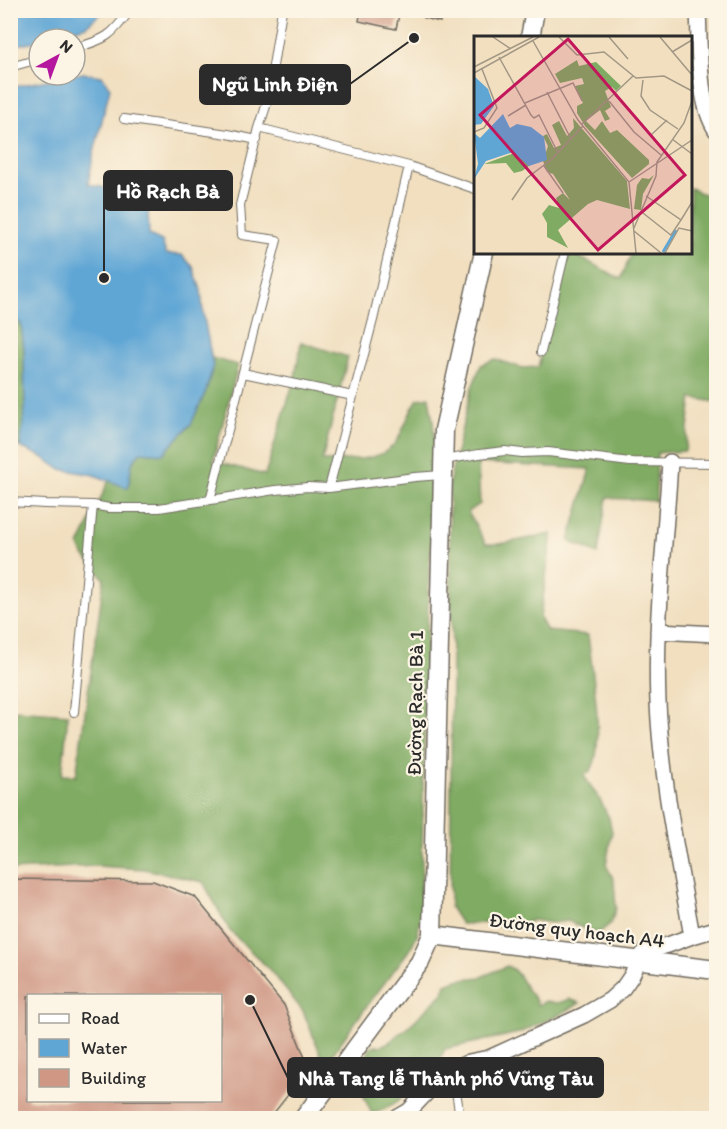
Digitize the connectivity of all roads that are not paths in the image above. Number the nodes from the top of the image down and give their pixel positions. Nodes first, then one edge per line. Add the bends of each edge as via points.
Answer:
1 (130, 10) edge
2 (282, 10) edge
3 (535, 10) edge
4 (698, 10) edge
5 (530, 36) edge
6 (87, 45) edge
7 (27, 62) edge
8 (10, 67) edge
9 (124, 119) dead end
10 (259, 128) junction
11 (717, 130) edge
12 (257, 140) junction
13 (409, 166) junction
14 (474, 189) edge
15 (484, 254) edge
16 (565, 254) edge
17 (541, 352) dead end
18 (243, 373) junction
19 (353, 396) junction
20 (670, 462) junction
21 (717, 463) edge
22 (443, 468) junction
23 (329, 488) junction
24 (210, 500) junction
25 (10, 502) edge
26 (93, 505) junction
27 (658, 631) junction
28 (717, 634) edge
29 (74, 712) dead end
30 (717, 929) edge
31 (432, 935) junction
32 (692, 936) junction
33 (639, 960) junction
34 (717, 969) edge
35 (453, 1070) junction
36 (304, 1119) edge
37 (397, 1119) edge
38 (460, 1119) edge

1 - 6 lane via 110,35
2 - 10 lane via 267,103
3 - 5 street
4 - 11 street via 703,96
7 - 8 lane
9 - 12 lane
10 - 12 lane
10 - 13 lane
12 - 18 lane via 240,205 242,235 277,240
13 - 14 lane
13 - 19 lane
15 - 22 street, Đường Rạch Bà 1 via 444,430
16 - 17 lane
18 - 19 lane
18 - 24 lane
19 - 23 lane
20 - 21 lane
20 - 22 lane via 505,451 479,454
20 - 27 street
22 - 23 lane via 415,477
22 - 31 street, Đường Rạch Bà 1
23 - 24 lane via 308,487
24 - 26 lane via 159,508
25 - 26 lane
26 - 29 lane
27 - 28 street
27 - 32 street via 663,762
30 - 32 street
31 - 33 street, Đường quy hoạch A4
31 - 36 street, Đường Rạch Bà 1 via 420,962
32 - 33 street via 646,951
33 - 34 street, Đường quy hoạch A4
33 - 35 street via 623,988 610,1000 489,1058
35 - 37 street
35 - 38 lane

